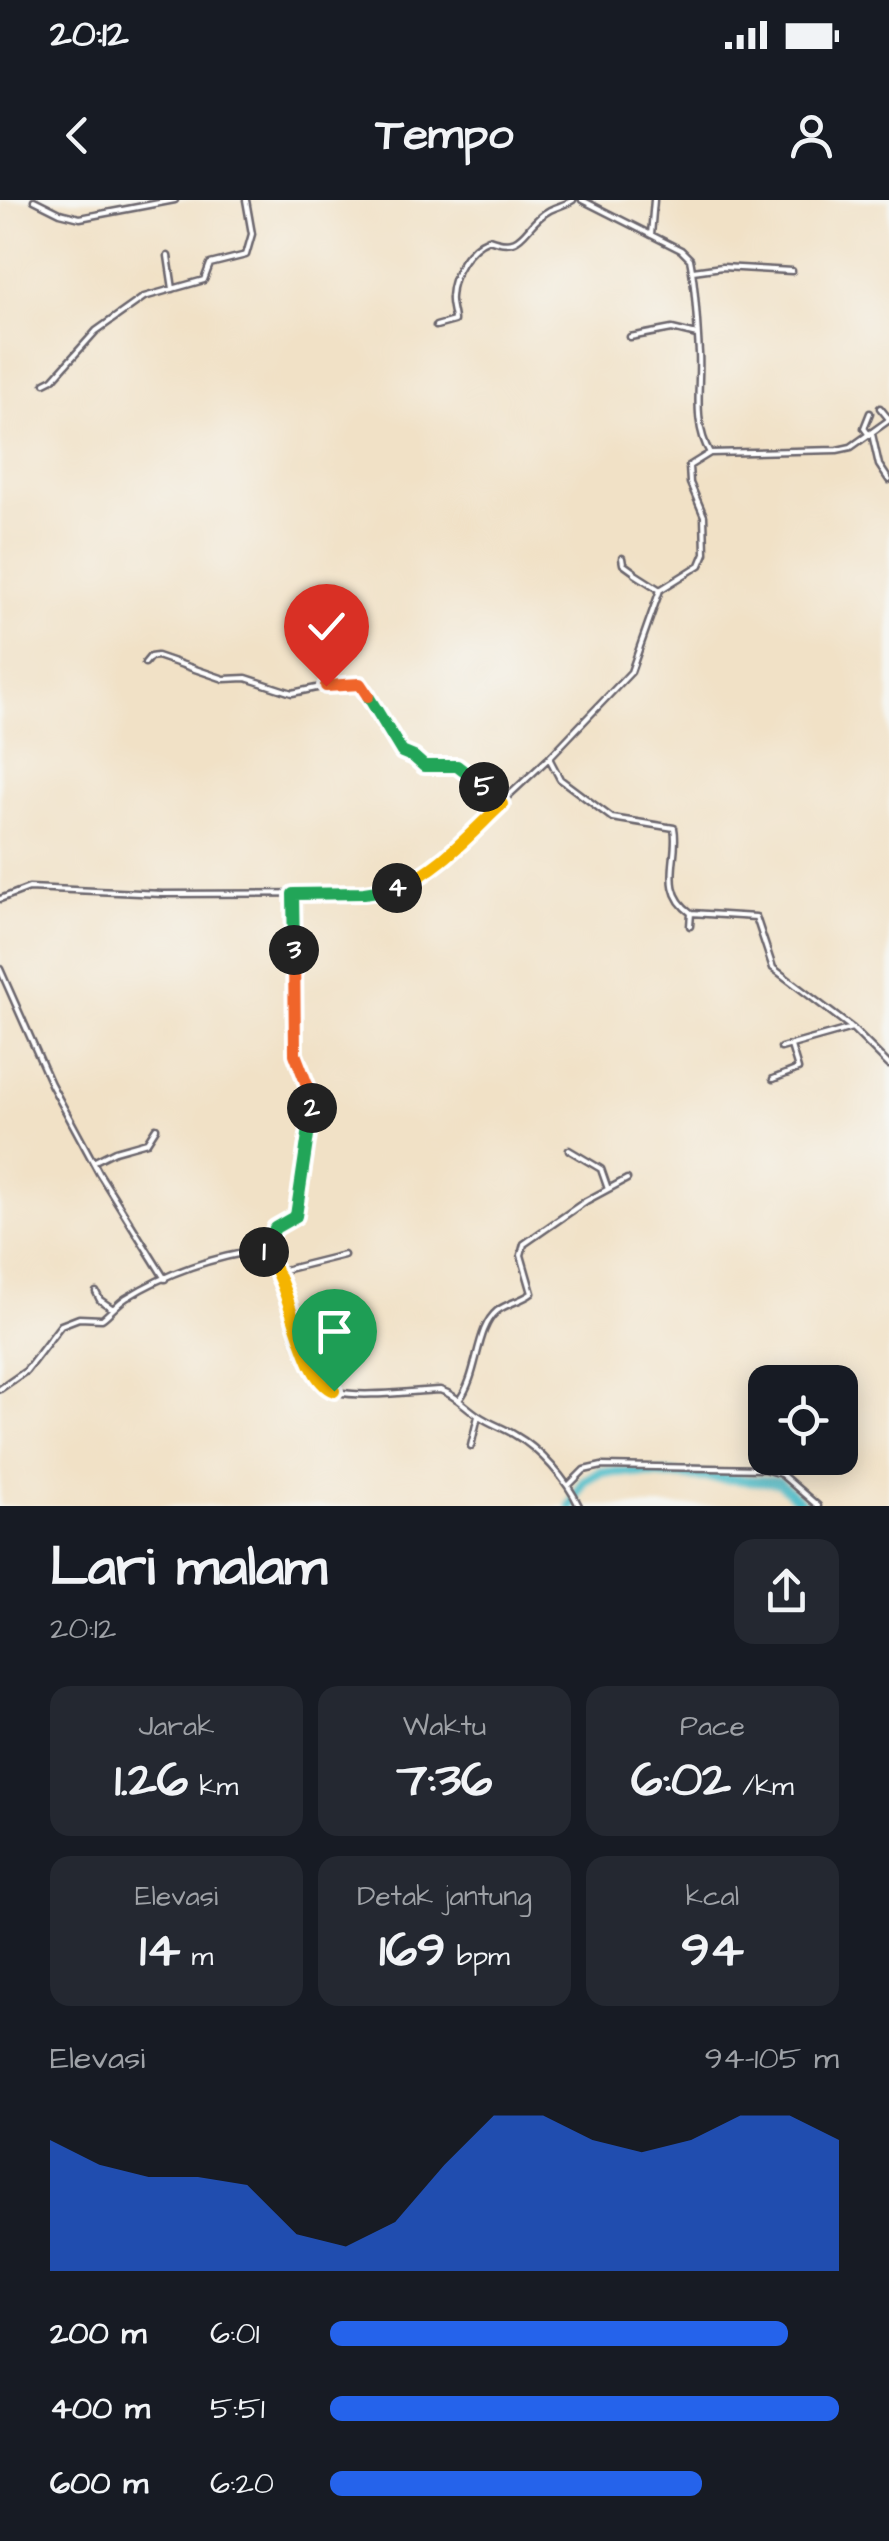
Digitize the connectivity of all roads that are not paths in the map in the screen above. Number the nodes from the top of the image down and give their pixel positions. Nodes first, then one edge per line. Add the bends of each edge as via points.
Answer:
1 (34, 200) edge
2 (175, 200) edge
3 (246, 200) edge
4 (572, 200) edge
5 (582, 200) edge
6 (654, 200) edge
7 (651, 236) junction
8 (168, 256) dead end
9 (692, 271) junction
10 (792, 271) dead end
11 (172, 286) junction
12 (436, 326) dead end
13 (697, 334) junction
14 (630, 337) dead end
15 (44, 382) dead end
16 (880, 408) dead end
17 (870, 413) dead end
18 (889, 420) edge
19 (871, 435) junction
20 (710, 453) junction
21 (889, 480) edge
22 (622, 558) dead end
23 (660, 590) junction
24 (145, 664) dead end
25 (549, 758) junction
26 (502, 804) junction
27 (293, 894) junction
28 (0, 899) edge
29 (691, 913) junction
30 (690, 926) dead end
31 (0, 969) edge
32 (852, 1028) junction
33 (791, 1046) junction
34 (781, 1048) dead end
35 (889, 1064) edge
36 (773, 1079) dead end
37 (156, 1128) dead end
38 (568, 1150) dead end
39 (93, 1162) junction
40 (627, 1179) dead end
41 (608, 1189) junction
42 (262, 1250) junction
43 (344, 1255) dead end
44 (276, 1272) junction
45 (164, 1279) junction
46 (96, 1292) dead end
47 (114, 1309) junction
48 (0, 1389) edge
49 (460, 1400) junction
50 (478, 1416) junction
51 (471, 1446) dead end
52 (568, 1488) junction
53 (578, 1504) edge
54 (818, 1506) edge

1 - 2 street via 80,218
3 - 11 street via 252,234 246,255 210,264 204,280
4 - 12 street via 513,243 490,238 472,249 450,299 454,321
5 - 7 street
6 - 7 street
7 - 9 street via 683,251
8 - 11 street
9 - 10 street
9 - 13 street
11 - 15 street via 96,330
13 - 14 street via 672,329
13 - 20 street via 701,431
16 - 18 street
17 - 19 street via 864,428
18 - 19 street
19 - 20 street via 836,450
19 - 21 street
20 - 23 street via 691,462 689,472 704,516 706,554
22 - 23 street
23 - 25 street via 631,672
24 - 26 street via 158,656 292,693 360,684 402,752 424,766 457,766
25 - 26 street
25 - 29 street via 560,778 612,818 674,828 670,876
26 - 27 street via 420,878 364,893
27 - 28 street via 40,888
27 - 42 street via 294,1042 312,1102 296,1216 275,1228
29 - 30 street
29 - 32 street via 756,917 773,968
31 - 39 street
32 - 33 street
32 - 35 street
33 - 34 street
33 - 36 street via 798,1069
37 - 39 street via 147,1142
38 - 41 street via 601,1169
39 - 45 street
40 - 41 street
41 - 49 street via 524,1244 532,1294 490,1319
42 - 44 street
42 - 45 street
43 - 44 street
44 - 49 street via 311,1370 326,1388 440,1390
45 - 47 street
46 - 47 street
47 - 48 street via 102,1319 60,1325 26,1371
49 - 50 street
50 - 51 street
50 - 52 street via 517,1436
52 - 53 street
52 - 54 street via 584,1470 602,1466 764,1469

